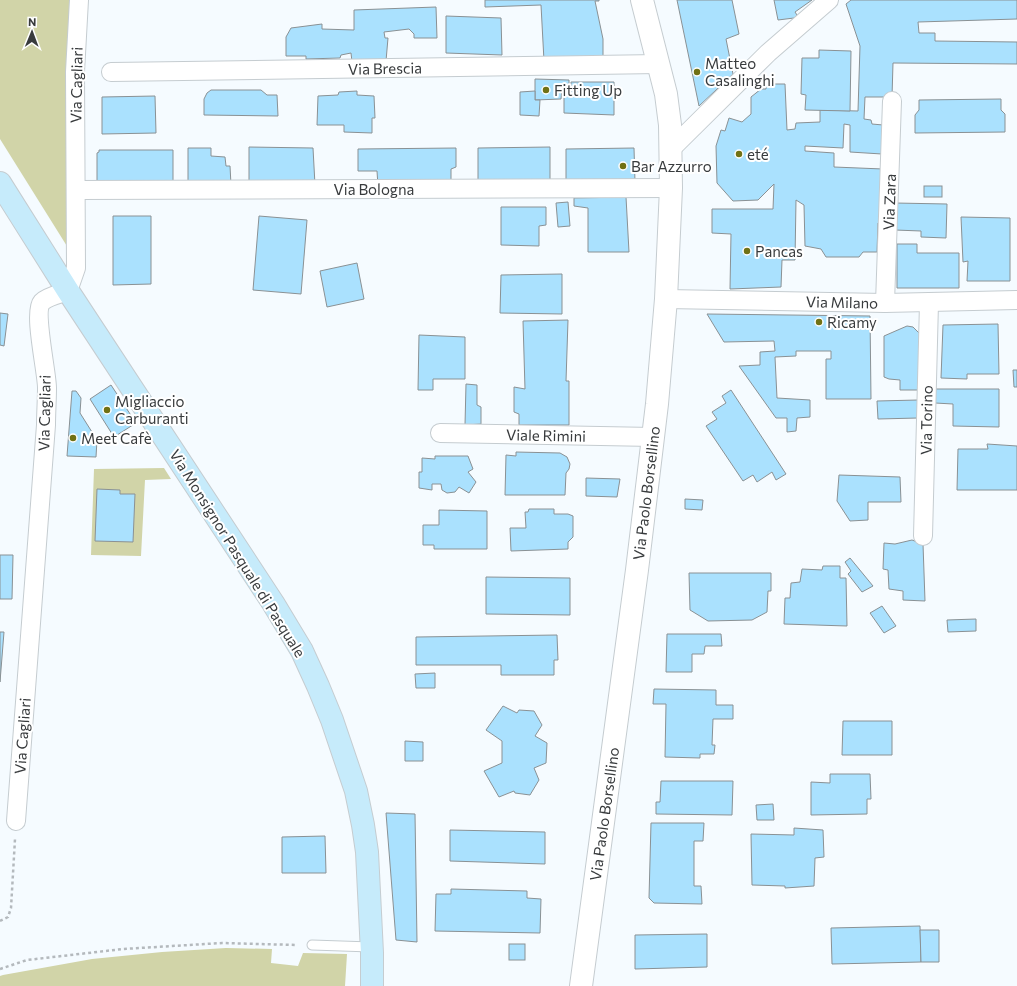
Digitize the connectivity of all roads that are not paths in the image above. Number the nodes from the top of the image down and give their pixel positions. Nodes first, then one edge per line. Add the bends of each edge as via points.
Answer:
1 (79, 0) edge
2 (642, 0) edge
3 (829, 0) edge
4 (659, 64) junction
5 (112, 72) dead end
6 (892, 101) dead end
7 (671, 149) junction
8 (0, 183) edge
9 (671, 188) junction
10 (76, 190) junction
11 (68, 291) junction
12 (666, 299) junction
13 (1017, 300) edge
14 (885, 303) junction
15 (929, 303) junction
16 (440, 433) dead end
17 (653, 437) junction
18 (923, 536) dead end
19 (16, 821) road end
20 (312, 945) road end
21 (371, 947) junction
22 (372, 986) edge
23 (581, 986) edge

1 - 10 street, Via Cagliari via 75,72
2 - 4 street, Via Paolo Borsellino
3 - 7 street via 768,52
4 - 5 street, Via Brescia
4 - 7 street, Via Paolo Borsellino via 666,94
6 - 14 street, Via Zara
7 - 9 street, Via Paolo Borsellino
8 - 11 main road, Via Monsignor Pasquale di Pasquale
9 - 10 street, Via Bologna
9 - 12 street, Via Paolo Borsellino
10 - 11 street, Via Cagliari via 76,268
11 - 19 street, Via Cagliari via 45,300 41,303 40,309 39,331 47,389 46,425
11 - 21 main road, Via Monsignor Pasquale di Pasquale via 262,585 302,651 332,720 356,791 367,852
12 - 14 street, Via Milano
12 - 17 street, Via Paolo Borsellino
13 - 15 street, Via Milano
14 - 15 street, Via Milano
15 - 18 street, Via Torino
16 - 17 street, Viale Rimini
17 - 23 street, Via Paolo Borsellino
20 - 21 lane
21 - 22 main road, Via Monsignor Pasquale di Pasquale

